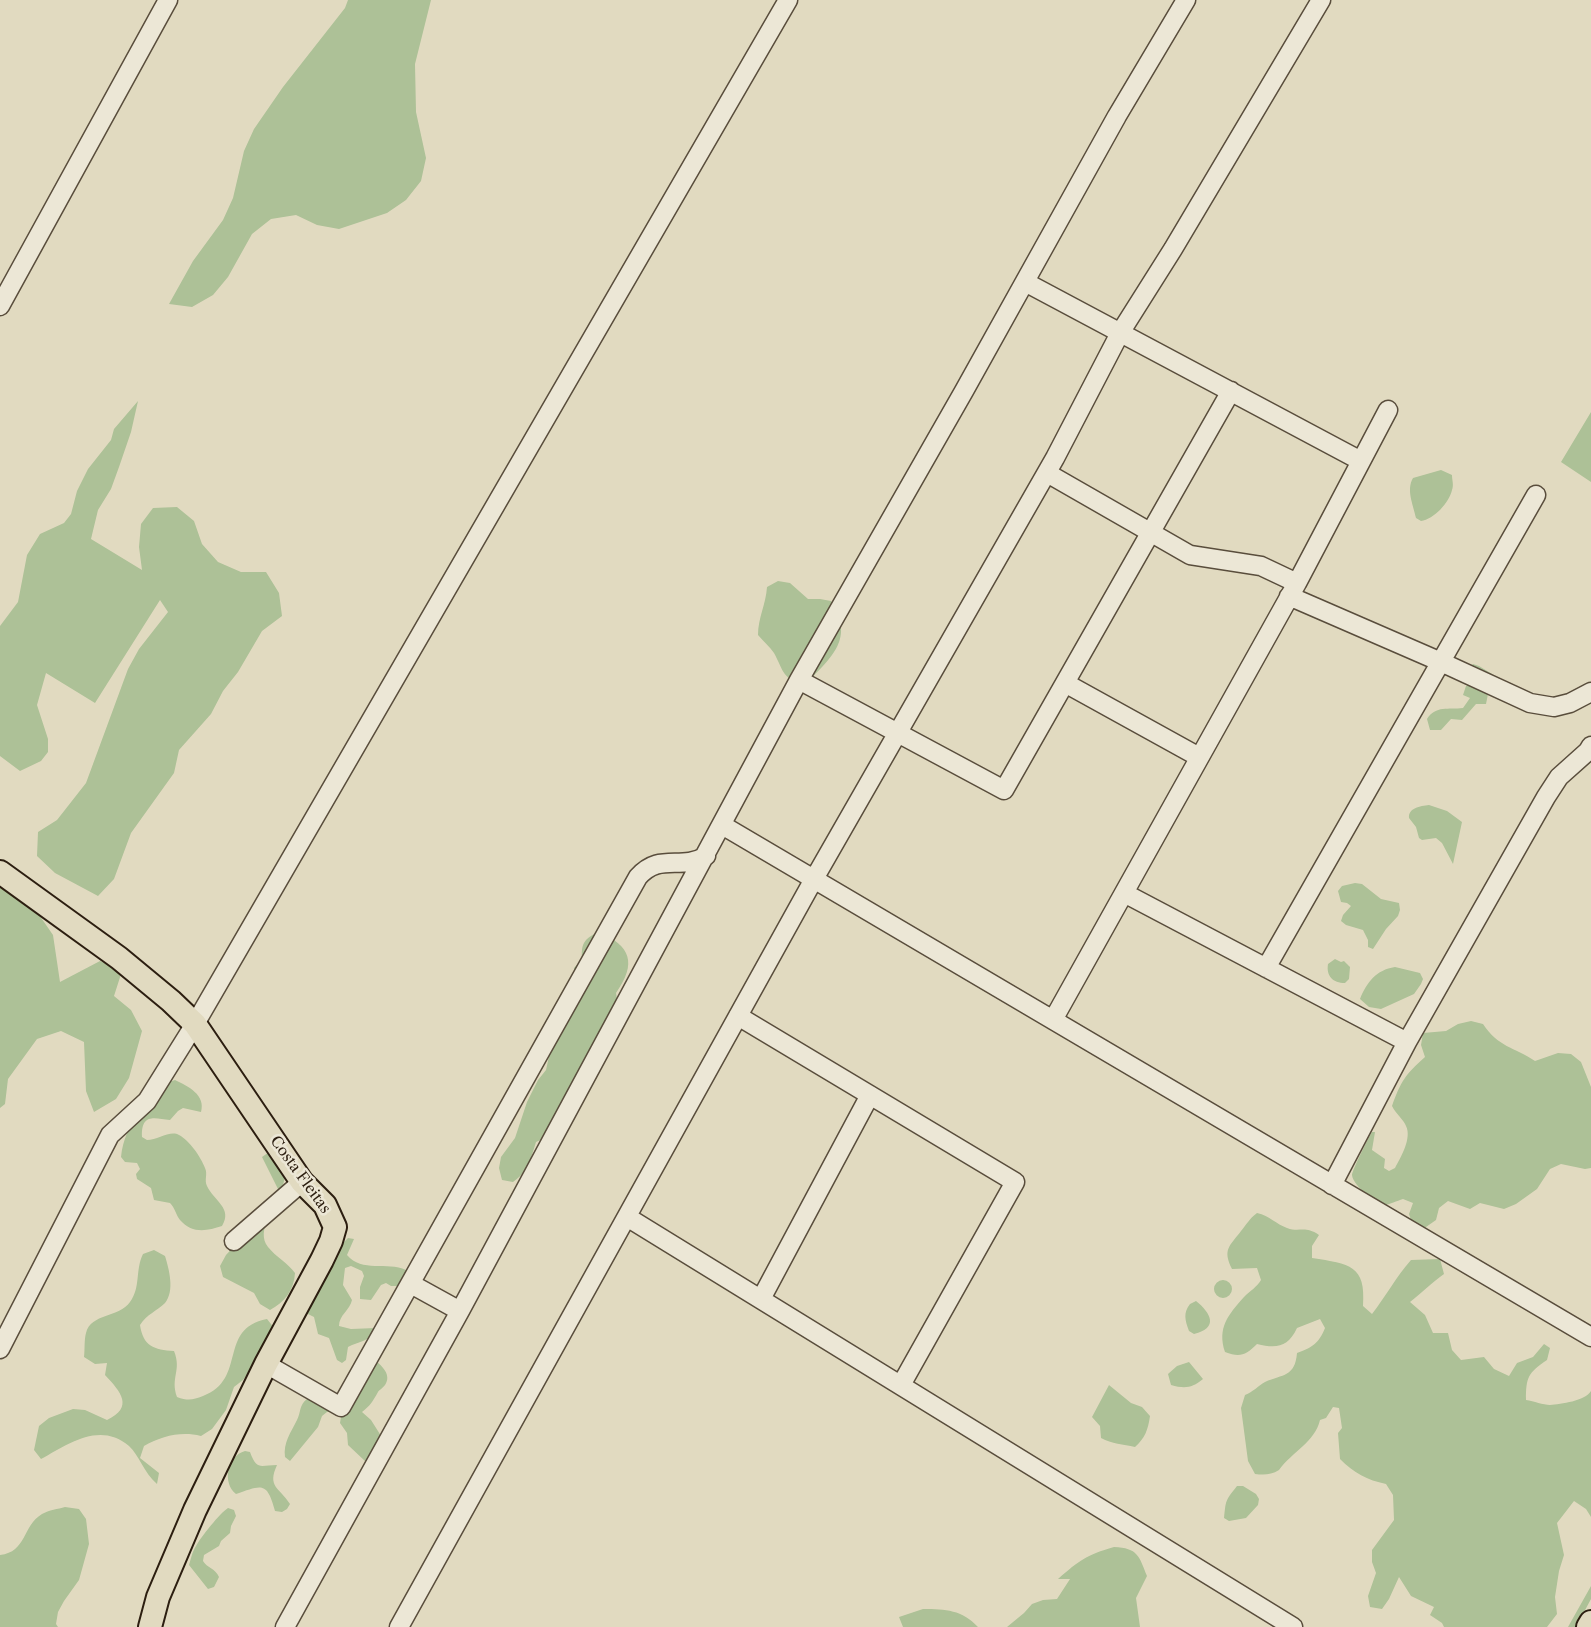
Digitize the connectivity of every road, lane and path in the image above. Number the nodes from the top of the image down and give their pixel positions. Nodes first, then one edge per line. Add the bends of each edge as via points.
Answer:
1 (168, 0) edge
2 (788, 0) edge
3 (1186, 0) edge
4 (1321, 0) edge
5 (1025, 282) junction
6 (0, 306) edge
7 (1120, 333) junction
8 (1231, 391) junction
9 (1388, 410) dead end
10 (1361, 461) junction
11 (1047, 473) junction
12 (1536, 495) dead end
13 (1151, 532) junction
14 (1293, 590) junction
15 (1441, 662) junction
16 (800, 680) junction
17 (1065, 683) junction
18 (1591, 692) edge
19 (898, 733) junction
20 (1591, 746) edge
21 (1199, 757) junction
22 (722, 825) junction
23 (706, 856) junction
24 (0, 872) edge
25 (814, 879) junction
26 (1124, 893) junction
27 (1266, 968) junction
28 (738, 1016) junction
29 (1053, 1020) junction
30 (195, 1024) junction
31 (1407, 1042) junction
32 (870, 1095) junction
33 (303, 1182) junction
34 (1332, 1185) junction
35 (627, 1217) junction
36 (234, 1241) dead end
37 (411, 1284) junction
38 (761, 1299) junction
39 (460, 1311) junction
40 (1591, 1337) edge
41 (0, 1349) edge
42 (266, 1364) junction
43 (901, 1385) junction
44 (1591, 1622) edge
45 (150, 1627) edge
46 (285, 1627) edge
47 (399, 1627) edge
48 (1293, 1627) edge
49 (1588, 1627) edge

1 - 6 street
2 - 30 street
3 - 5 street
4 - 7 street
5 - 7 street
5 - 16 street
7 - 8 street
7 - 11 street
8 - 10 street
8 - 13 street
9 - 10 street
10 - 14 street
11 - 13 street
11 - 19 street
12 - 15 street
13 - 14 street via 1190,555 1261,566
13 - 17 street
14 - 15 street
14 - 21 street
15 - 18 street via 1530,703 1554,707
15 - 27 street
16 - 19 street
16 - 22 street
17 - 19 street via 1004,790
17 - 21 street
19 - 25 street
20 - 31 street via 1559,777 1546,796
21 - 26 street
22 - 23 street
22 - 25 street
23 - 37 street via 693,861 657,863 638,877
23 - 39 street
24 - 30 main road, Costa Fleitas via 119,958
25 - 28 street
25 - 29 street
26 - 27 street
26 - 29 street
27 - 31 street
28 - 32 street
28 - 35 street
29 - 34 street
30 - 33 main road, Costa Fleitas
30 - 41 street via 147,1101 110,1135
31 - 34 street
32 - 38 street
32 - 43 street via 1015,1182
33 - 36 street
33 - 42 main road, Costa Fleitas via 325,1205 335,1227 332,1241
34 - 40 street
35 - 38 street
35 - 47 street
37 - 39 street
37 - 42 street via 341,1407
38 - 43 street
39 - 46 street
42 - 45 main road, Costa Fleitas via 183,1538
43 - 48 street
44 - 49 main road

